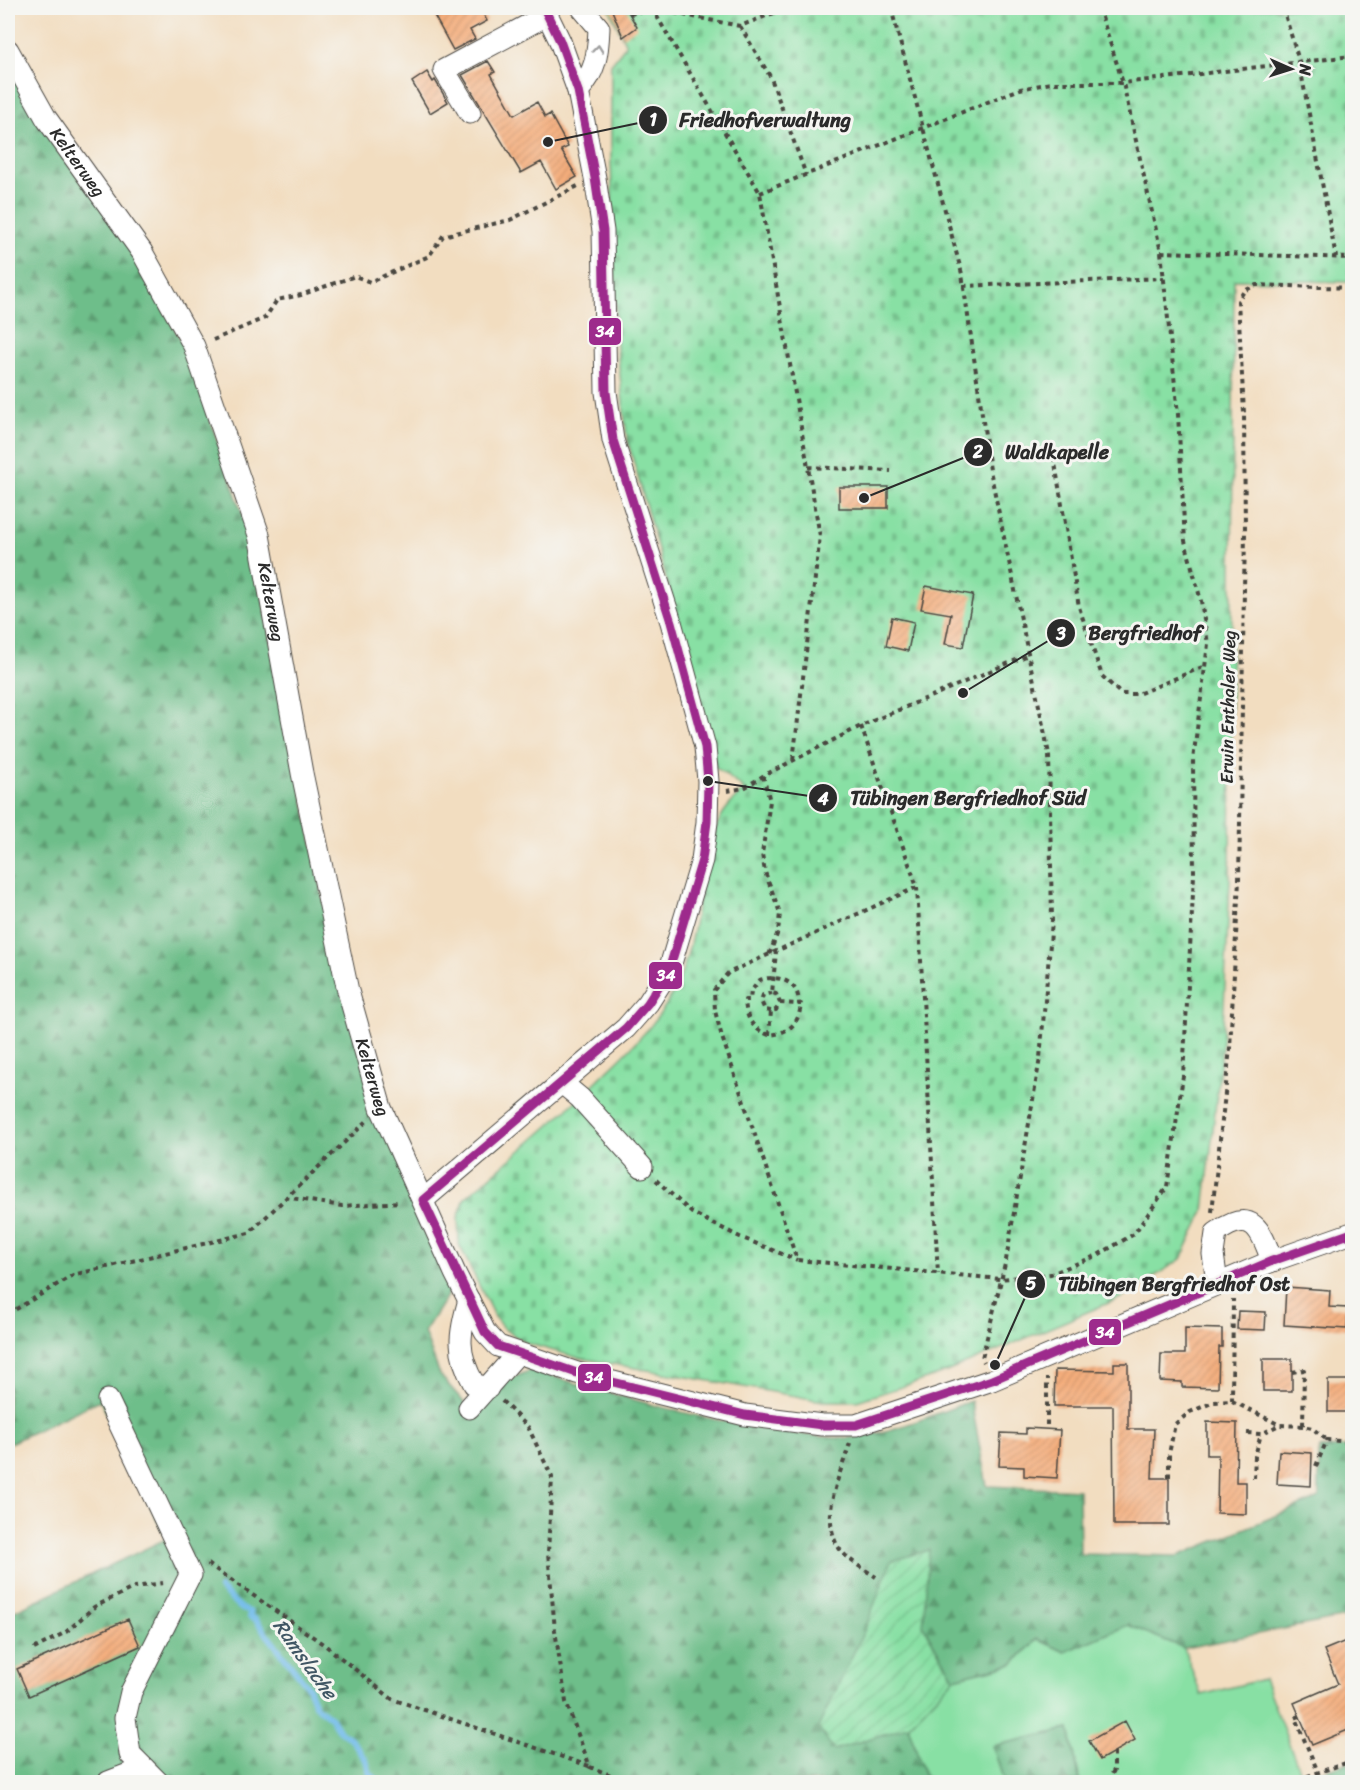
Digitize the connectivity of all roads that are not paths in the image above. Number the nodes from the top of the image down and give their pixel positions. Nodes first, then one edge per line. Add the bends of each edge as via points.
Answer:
1 (582, 8) edge
2 (545, 11) edge
3 (8, 50) edge
4 (578, 91) junction
5 (470, 113) dead end
6 (562, 1083) junction
7 (642, 1167) road end
8 (423, 1200) junction
9 (1353, 1233) edge
10 (1272, 1261) junction
11 (1225, 1280) junction
12 (469, 1300) junction
13 (517, 1354) junction
14 (488, 1388) junction
15 (108, 1400) dead end
16 (469, 1408) dead end
17 (151, 1775) edge
18 (108, 1782) edge

4 -> 1 street via 594,69 599,44 599,28
2 - 4 street
2 - 5 street via 444,70
3 - 8 street, Kelterweg via 46,118 142,252 194,346 259,535 302,774 348,991 381,1108
4 - 6 street via 603,231 606,392 612,440 671,622 705,747 709,793 702,860 669,970 626,1028
6 - 7 street
6 - 8 street
8 - 12 street, Kelterweg
9 - 10 street
10 - 11 street
10 - 11 street via 1261,1230 1252,1222 1239,1222 1216,1233 1213,1254
11 - 13 street, Kelterweg via 992,1380 856,1425 822,1425 745,1415
12 - 13 street, Kelterweg via 485,1332 498,1346
12 - 14 street via 459,1332 465,1367 474,1384
13 - 14 street
14 - 16 street
15 - 17 street via 195,1572 131,1692 125,1718 130,1754
17 - 18 street

